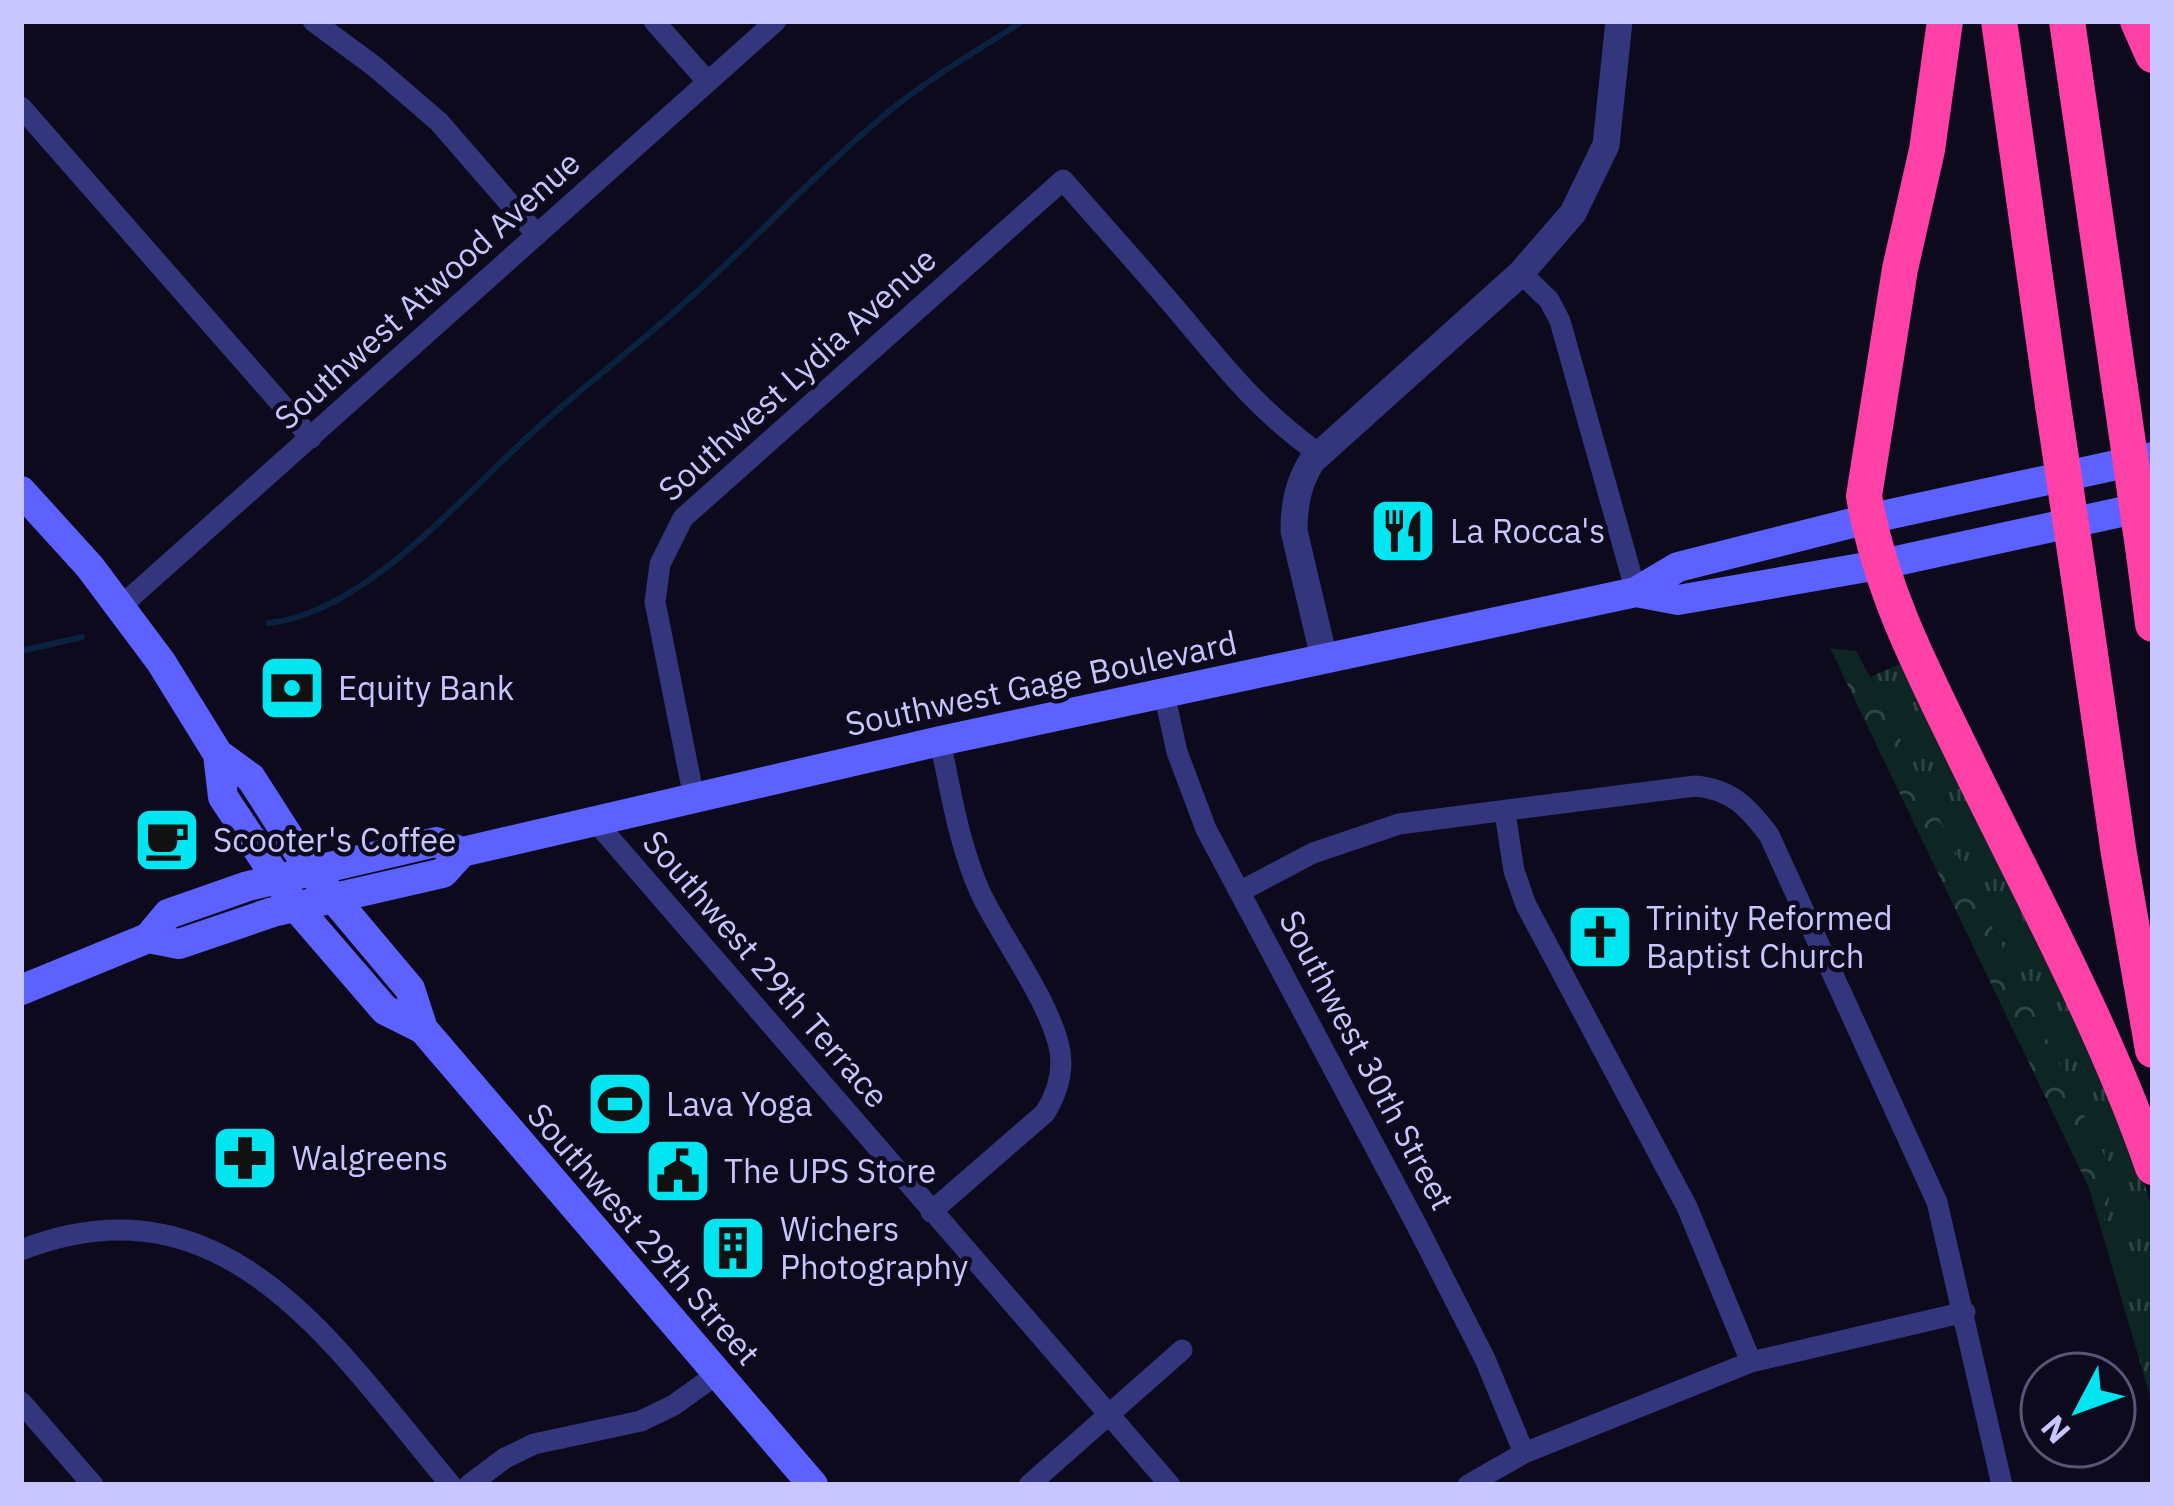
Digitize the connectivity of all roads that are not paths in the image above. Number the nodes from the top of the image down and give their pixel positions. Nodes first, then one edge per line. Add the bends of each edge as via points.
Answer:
1 (313, 21) edge
2 (654, 21) edge
3 (776, 21) edge
4 (1619, 21) edge
5 (1945, 21) edge
6 (1999, 21) edge
7 (2067, 21) edge
8 (2138, 21) edge
9 (2153, 55) edge
10 (707, 81) junction
11 (21, 107) edge
12 (537, 235) junction
13 (1521, 272) junction
14 (311, 438) junction
15 (1319, 454) junction
16 (2153, 457) edge
17 (21, 491) edge
18 (2153, 505) edge
19 (1868, 519) junction
20 (1878, 565) junction
21 (1636, 592) junction
22 (120, 607) junction
23 (2153, 625) edge
24 (1324, 658) junction
25 (1164, 693) junction
26 (940, 741) junction
27 (218, 754) junction
28 (694, 798) junction
29 (1505, 813) junction
30 (595, 821) junction
31 (462, 852) junction
32 (310, 870) junction
33 (276, 879) junction
34 (1241, 891) junction
35 (333, 898) junction
36 (296, 907) junction
37 (148, 938) junction
38 (21, 990) edge
39 (423, 1029) junction
40 (2153, 1050) edge
41 (2153, 1167) edge
42 (932, 1212) junction
43 (21, 1250) edge
44 (1965, 1312) junction
45 (1182, 1350) dead end
46 (1751, 1362) junction
47 (717, 1374) junction
48 (21, 1402) edge
49 (1107, 1415) junction
50 (1524, 1453) junction
51 (93, 1485) edge
52 (451, 1485) edge
53 (469, 1485) edge
54 (813, 1485) edge
55 (1029, 1485) edge
56 (1170, 1485) edge
57 (1468, 1485) edge
58 (2002, 1485) edge

1 - 12 street via 439,122
2 - 10 street
3 - 10 street, Southwest Atwood Avenue
4 - 13 street via 1606,145 1573,213
5 - 19 highway via 1864,496
6 - 40 highway, bridge
7 - 23 highway, bridge
8 - 9 highway
10 - 12 street, Southwest Atwood Avenue
11 - 14 street
12 - 14 street, Southwest Atwood Avenue
13 - 15 street
13 - 21 street via 1560,321
14 - 22 street, Southwest Atwood Avenue
15 - 24 street via 1304,473 1294,531
15 - 28 street, Southwest Lydia Avenue via 1230,377 1063,180 675,529 660,564 656,615
16 - 19 main road, Southwest Gage Boulevard
17 - 22 main road, Southwest 29th Street
18 - 20 main road, Southwest Gage Boulevard
19 - 20 highway
19 - 21 main road, Southwest Gage Boulevard via 1678,567
20 - 21 main road, Southwest Gage Boulevard via 1678,600
20 - 41 highway via 2132,1106
21 - 24 main road, Southwest Gage Boulevard
22 - 27 main road, Southwest 29th Street
24 - 25 main road, Southwest Gage Boulevard
25 - 26 main road, Southwest Gage Boulevard
25 - 34 street, Southwest 30th Street via 1196,808
26 - 28 main road, Southwest Gage Boulevard
26 - 42 street via 968,861 1049,1020 1061,1067 1046,1113
27 - 32 main road, Southwest 29th Street via 251,778
27 - 33 main road, Southwest 29th Street via 223,797
28 - 30 main road, Southwest Gage Boulevard
29 - 34 street via 1356,836
29 - 44 street via 1695,786 1724,791 1749,809 1936,1202
29 - 46 street via 1526,904 1687,1207
30 - 31 main road, Southwest Gage Boulevard
30 - 42 street, Southwest 29th Terrace
31 - 32 main road, Southwest Gage Boulevard via 436,842
31 - 35 main road, Southwest Gage Boulevard via 443,873
32 - 33 main road, Southwest Gage Boulevard
32 - 35 main road, Southwest 29th Street
33 - 36 main road, Southwest 29th Street
33 - 37 main road, Southwest Gage Boulevard via 168,914
34 - 50 street, Southwest 30th Street via 1485,1359
35 - 36 main road, Southwest Gage Boulevard
35 - 39 main road, Southwest 29th Street via 410,989
36 - 37 main road, Southwest Gage Boulevard via 178,944
36 - 39 main road, Southwest 29th Street via 385,1010
37 - 38 main road, Southwest Gage Boulevard
39 - 47 main road, Southwest 29th Street
42 - 49 street, Southwest 29th Terrace
43 - 52 street via 119,1232 227,1257 301,1310
44 - 46 street
44 - 58 street
45 - 49 street
46 - 50 street
47 - 53 street via 641,1421 534,1444
47 - 54 main road, Southwest 29th Street
48 - 51 street
49 - 55 street
49 - 56 street, Southwest 29th Terrace
50 - 57 street

